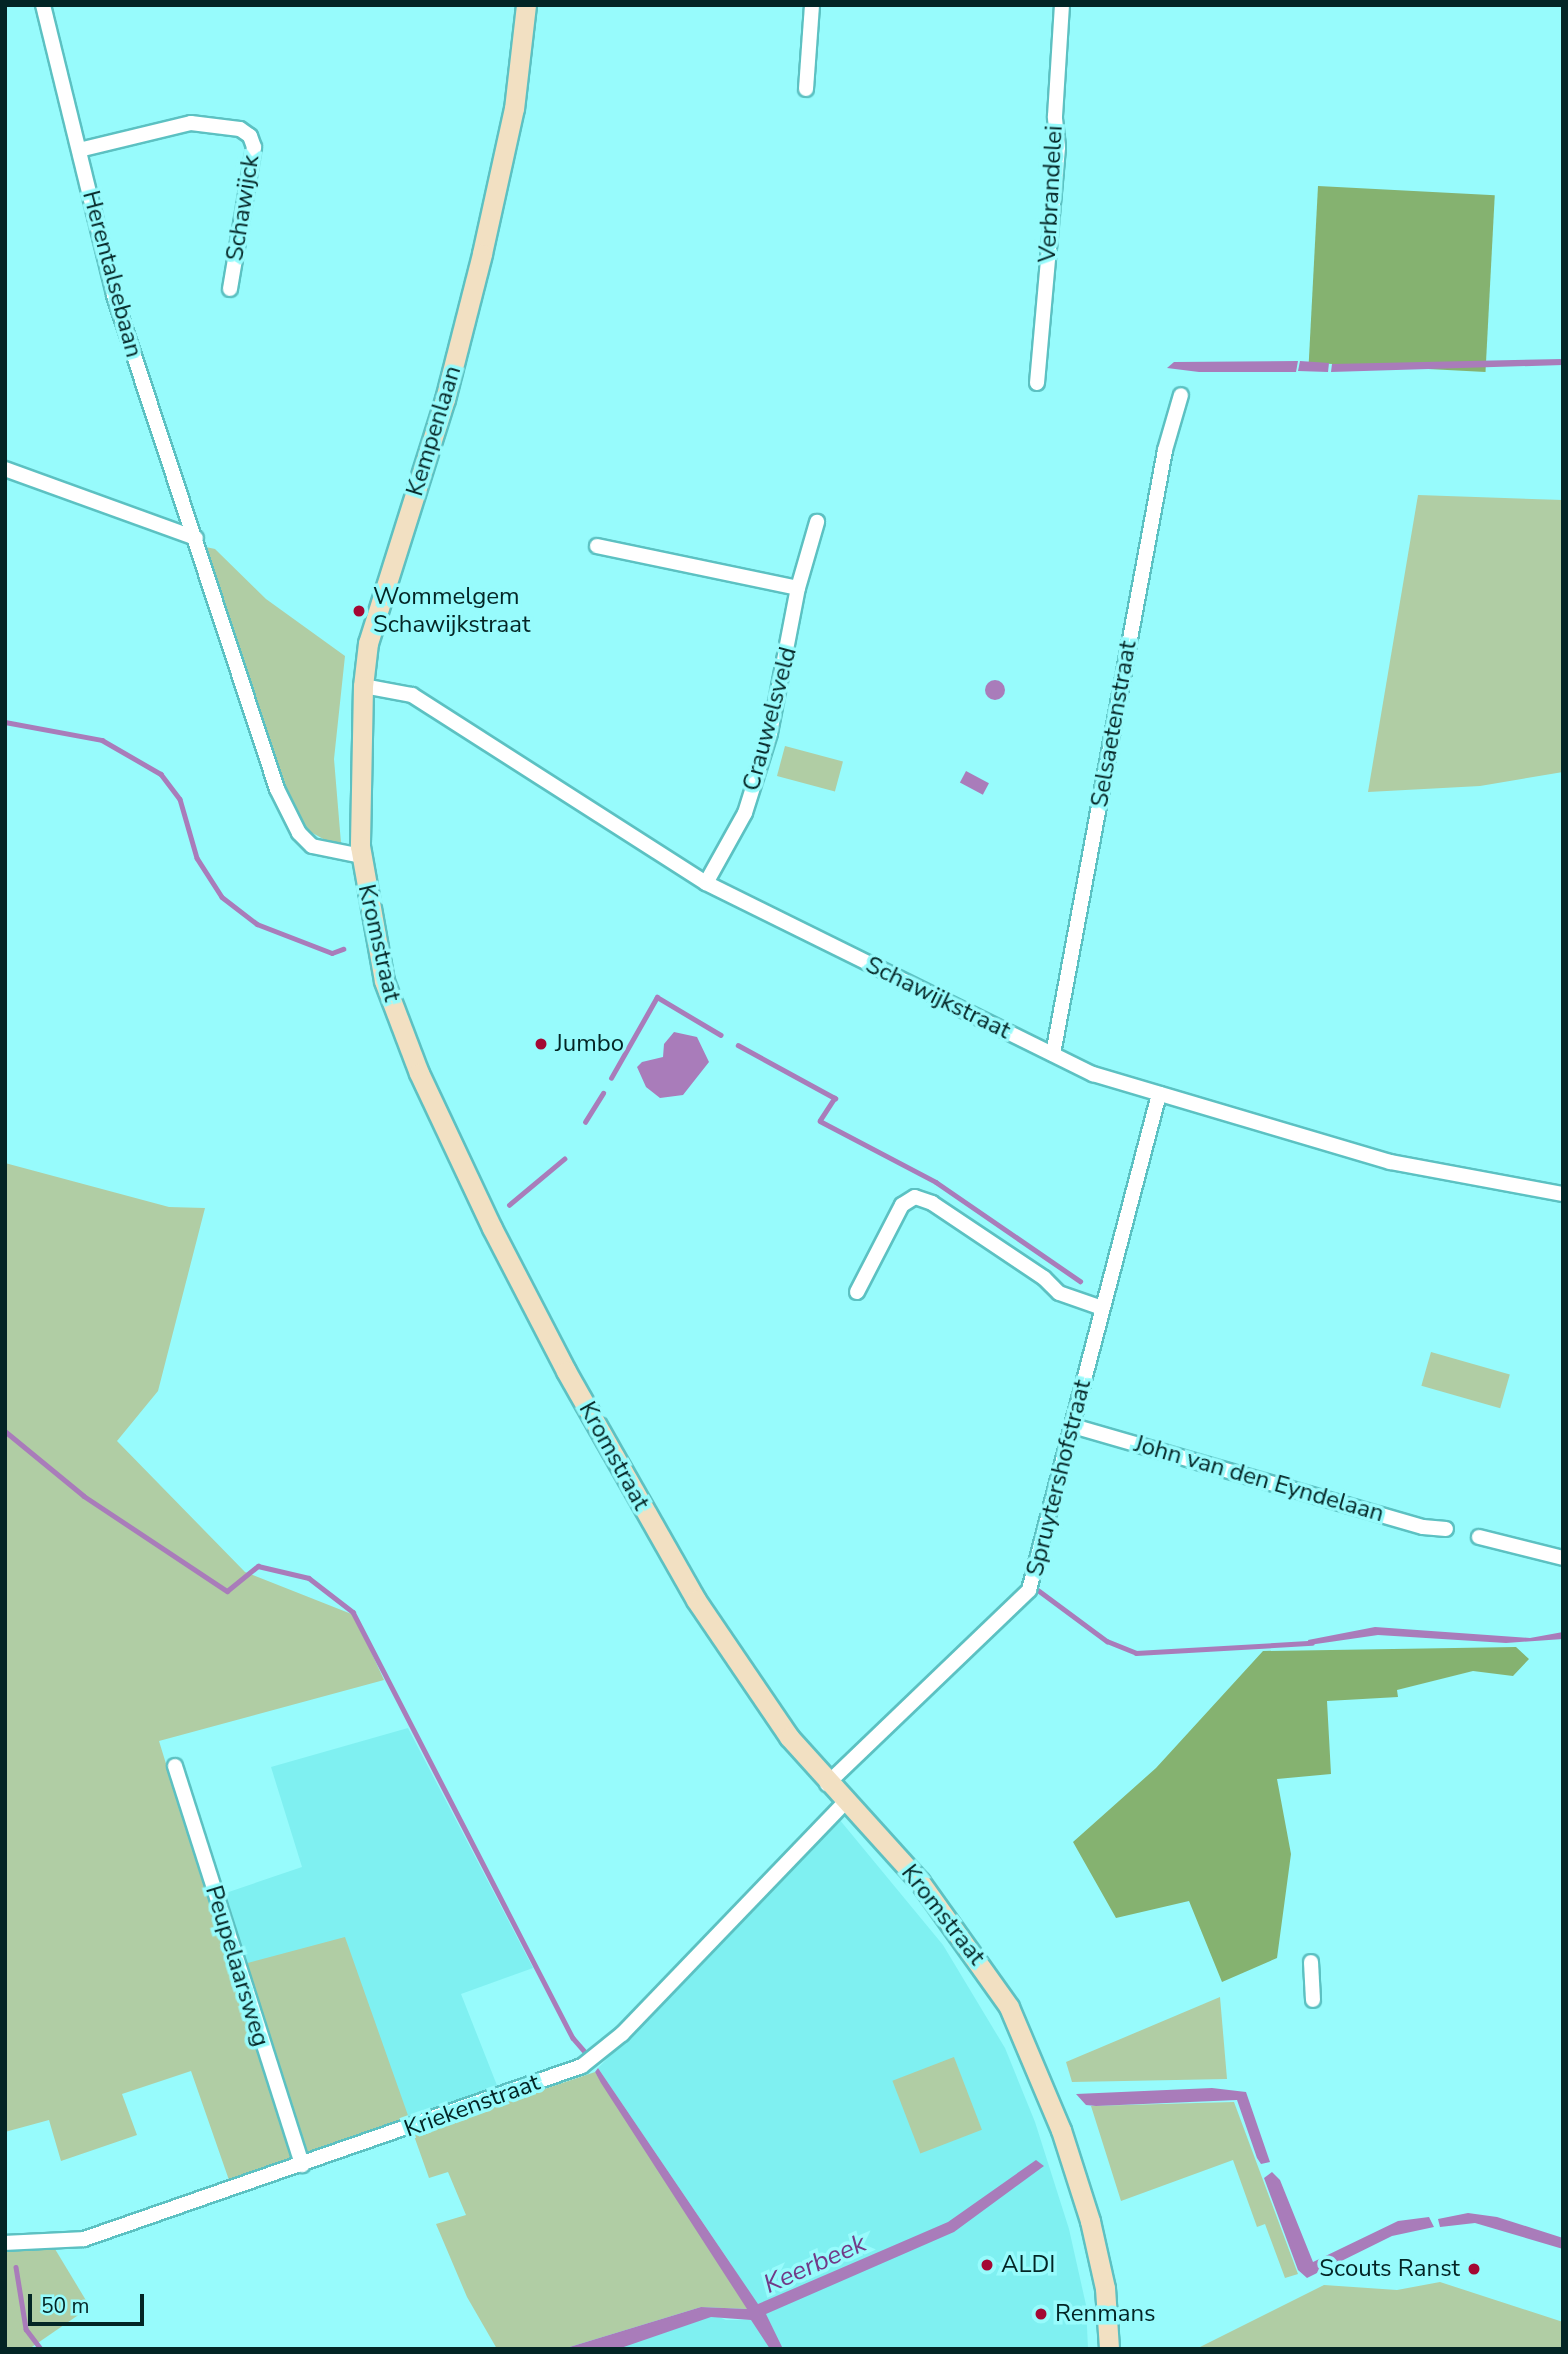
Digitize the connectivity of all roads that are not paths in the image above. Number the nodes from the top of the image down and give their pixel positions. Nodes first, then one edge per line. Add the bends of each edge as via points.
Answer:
1 (43, 5) edge
2 (526, 5) edge
3 (812, 5) edge
4 (1062, 5) edge
5 (806, 89) dead end
6 (79, 150) junction
7 (230, 289) dead end
8 (1037, 383) dead end
9 (1181, 395) dead end
10 (5, 469) edge
11 (817, 522) dead end
12 (196, 538) junction
13 (597, 546) dead end
14 (798, 588) junction
15 (363, 686) junction
16 (361, 856) junction
17 (706, 883) junction
18 (1053, 1054) junction
19 (1160, 1094) junction
20 (1563, 1194) edge
21 (857, 1292) dead end
22 (1102, 1308) junction
23 (1073, 1426) junction
24 (1446, 1529) dead end
25 (1479, 1537) dead end
26 (1563, 1558) edge
27 (175, 1766) dead end
28 (827, 1784) junction
29 (844, 1803) junction
30 (1311, 1962) dead end
31 (1313, 2000) dead end
32 (302, 2165) junction
33 (5, 2243) edge
34 (1109, 2349) edge

1 - 6 street, Herentalsebaan
2 - 15 main road, Kempenlaan via 514,108 482,254 445,399 373,618
3 - 5 street
4 - 8 street, Verbrandelei via 1055,116 1058,147
6 - 7 street, Schawijck via 191,123 240,130 250,136 254,147
6 - 12 street, Herentalsebaan via 114,295
9 - 18 street, Selsaetenstraat via 1164,450
10 - 12 street
11 - 14 street, Crauwelsveld
12 - 16 street, Kromstraat via 271,771 299,833 312,846
13 - 14 street
14 - 17 street, Crauwelsveld via 771,733 745,813
15 - 16 main road, Kempenlaan
15 - 17 street, Schawijkstraat via 419,699
16 - 28 main road, Kromstraat via 372,926 398,1022 492,1228 566,1371 696,1600 763,1702
17 - 18 street, Schawijkstraat
18 - 19 street, Schawijkstraat via 1093,1074
19 - 20 street, Schawijkstraat via 1390,1162
19 - 22 street, Spruytershofstraat
21 - 22 street via 902,1205 915,1197 966,1225 1059,1293
22 - 23 street, Spruytershofstraat
23 - 24 street, John van den Eyndelaan via 1423,1527
23 - 28 street, Spruytershofstraat via 1030,1590
25 - 26 street
27 - 32 street, Peupelaarsweg
28 - 29 main road, Kromstraat
29 - 32 street, Kriekenstraat via 603,2053 582,2066
29 - 34 main road, Kromstraat via 940,1907 987,1971 1025,2039 1090,2221 1105,2288
30 - 31 street
32 - 33 street, Kriekenstraat via 84,2239

